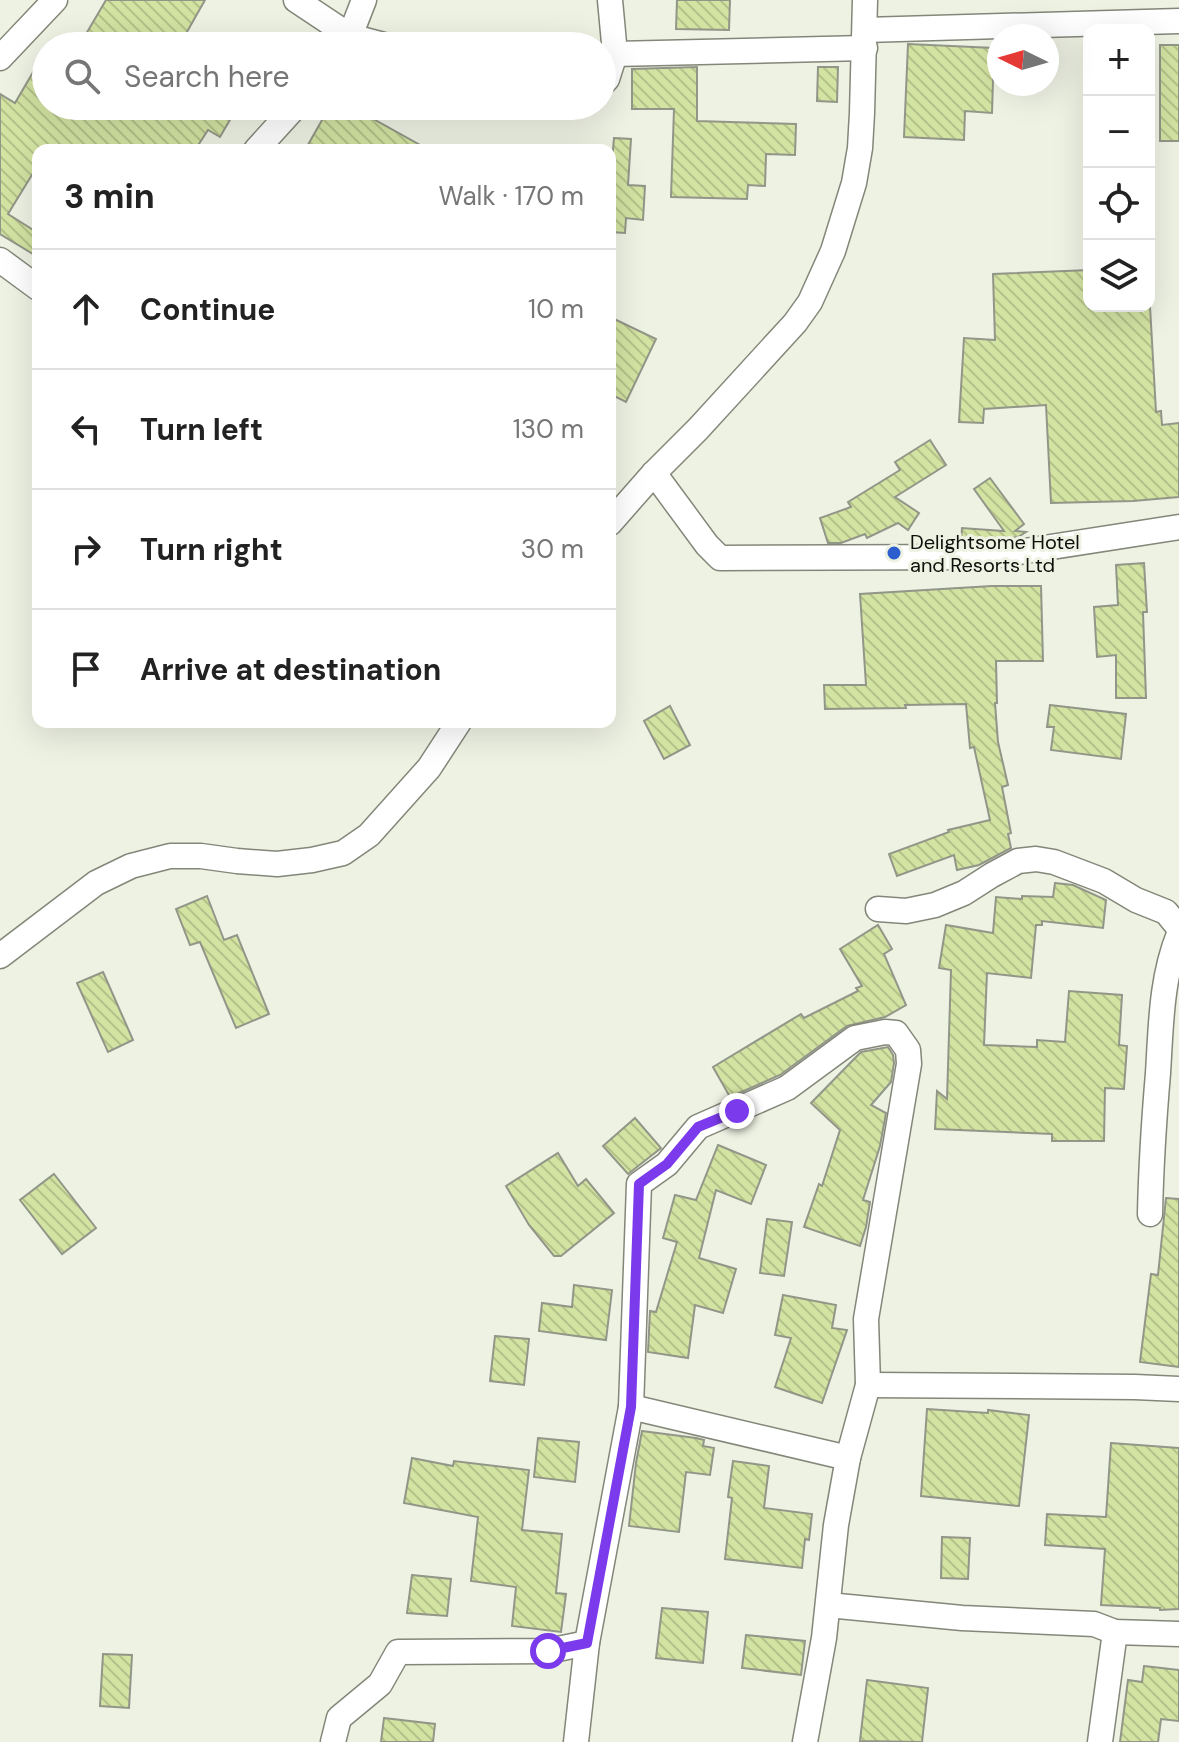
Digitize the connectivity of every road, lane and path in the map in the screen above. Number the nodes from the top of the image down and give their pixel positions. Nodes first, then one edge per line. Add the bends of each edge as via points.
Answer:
1 (55, 0) edge
2 (296, 0) edge
3 (364, 0) edge
4 (610, 0) edge
5 (865, 0) edge
6 (1098, 11) edge
7 (1179, 21) edge
8 (335, 32) edge
9 (350, 32) edge
10 (613, 32) edge
11 (865, 39) junction
12 (616, 54) edge
13 (0, 58) edge
14 (283, 120) edge
15 (261, 144) edge
16 (0, 260) edge
17 (32, 284) edge
18 (654, 473) junction
19 (616, 516) edge
20 (1179, 527) edge
21 (455, 728) edge
22 (878, 909) dead end
23 (1179, 928) edge
24 (1179, 934) edge
25 (0, 956) edge
26 (1150, 1214) dead end
27 (868, 1385) junction
28 (1179, 1389) edge
29 (631, 1407) junction
30 (848, 1458) junction
31 (828, 1605) junction
32 (1115, 1632) junction
33 (1179, 1634) edge
34 (587, 1643) junction
35 (333, 1742) edge
36 (576, 1742) edge
37 (805, 1742) edge
38 (1100, 1742) edge

1 - 13 street
2 - 8 street
3 - 9 street
4 - 10 street
5 - 11 street
6 - 7 street
6 - 11 street
11 - 12 street
11 - 18 street via 854,183 810,302
14 - 15 street
16 - 17 street
18 - 19 street
18 - 20 street via 720,558 987,557
21 - 25 street via 429,768 369,835 343,853 277,864 170,856 131,866 96,883
22 - 23 street via 935,905 1018,861 1036,859 1104,881 1166,912
24 - 26 street via 1164,990
27 - 28 street
27 - 29 street via 866,1319 909,1064 908,1050 896,1033 885,1032 855,1038 787,1088 698,1127 667,1164 639,1184
27 - 30 street
29 - 30 street
29 - 34 street
30 - 31 street
31 - 32 street via 1094,1624
31 - 37 street
32 - 33 street
32 - 38 street
34 - 35 street via 548,1651 398,1652 380,1684 339,1718
34 - 36 street

